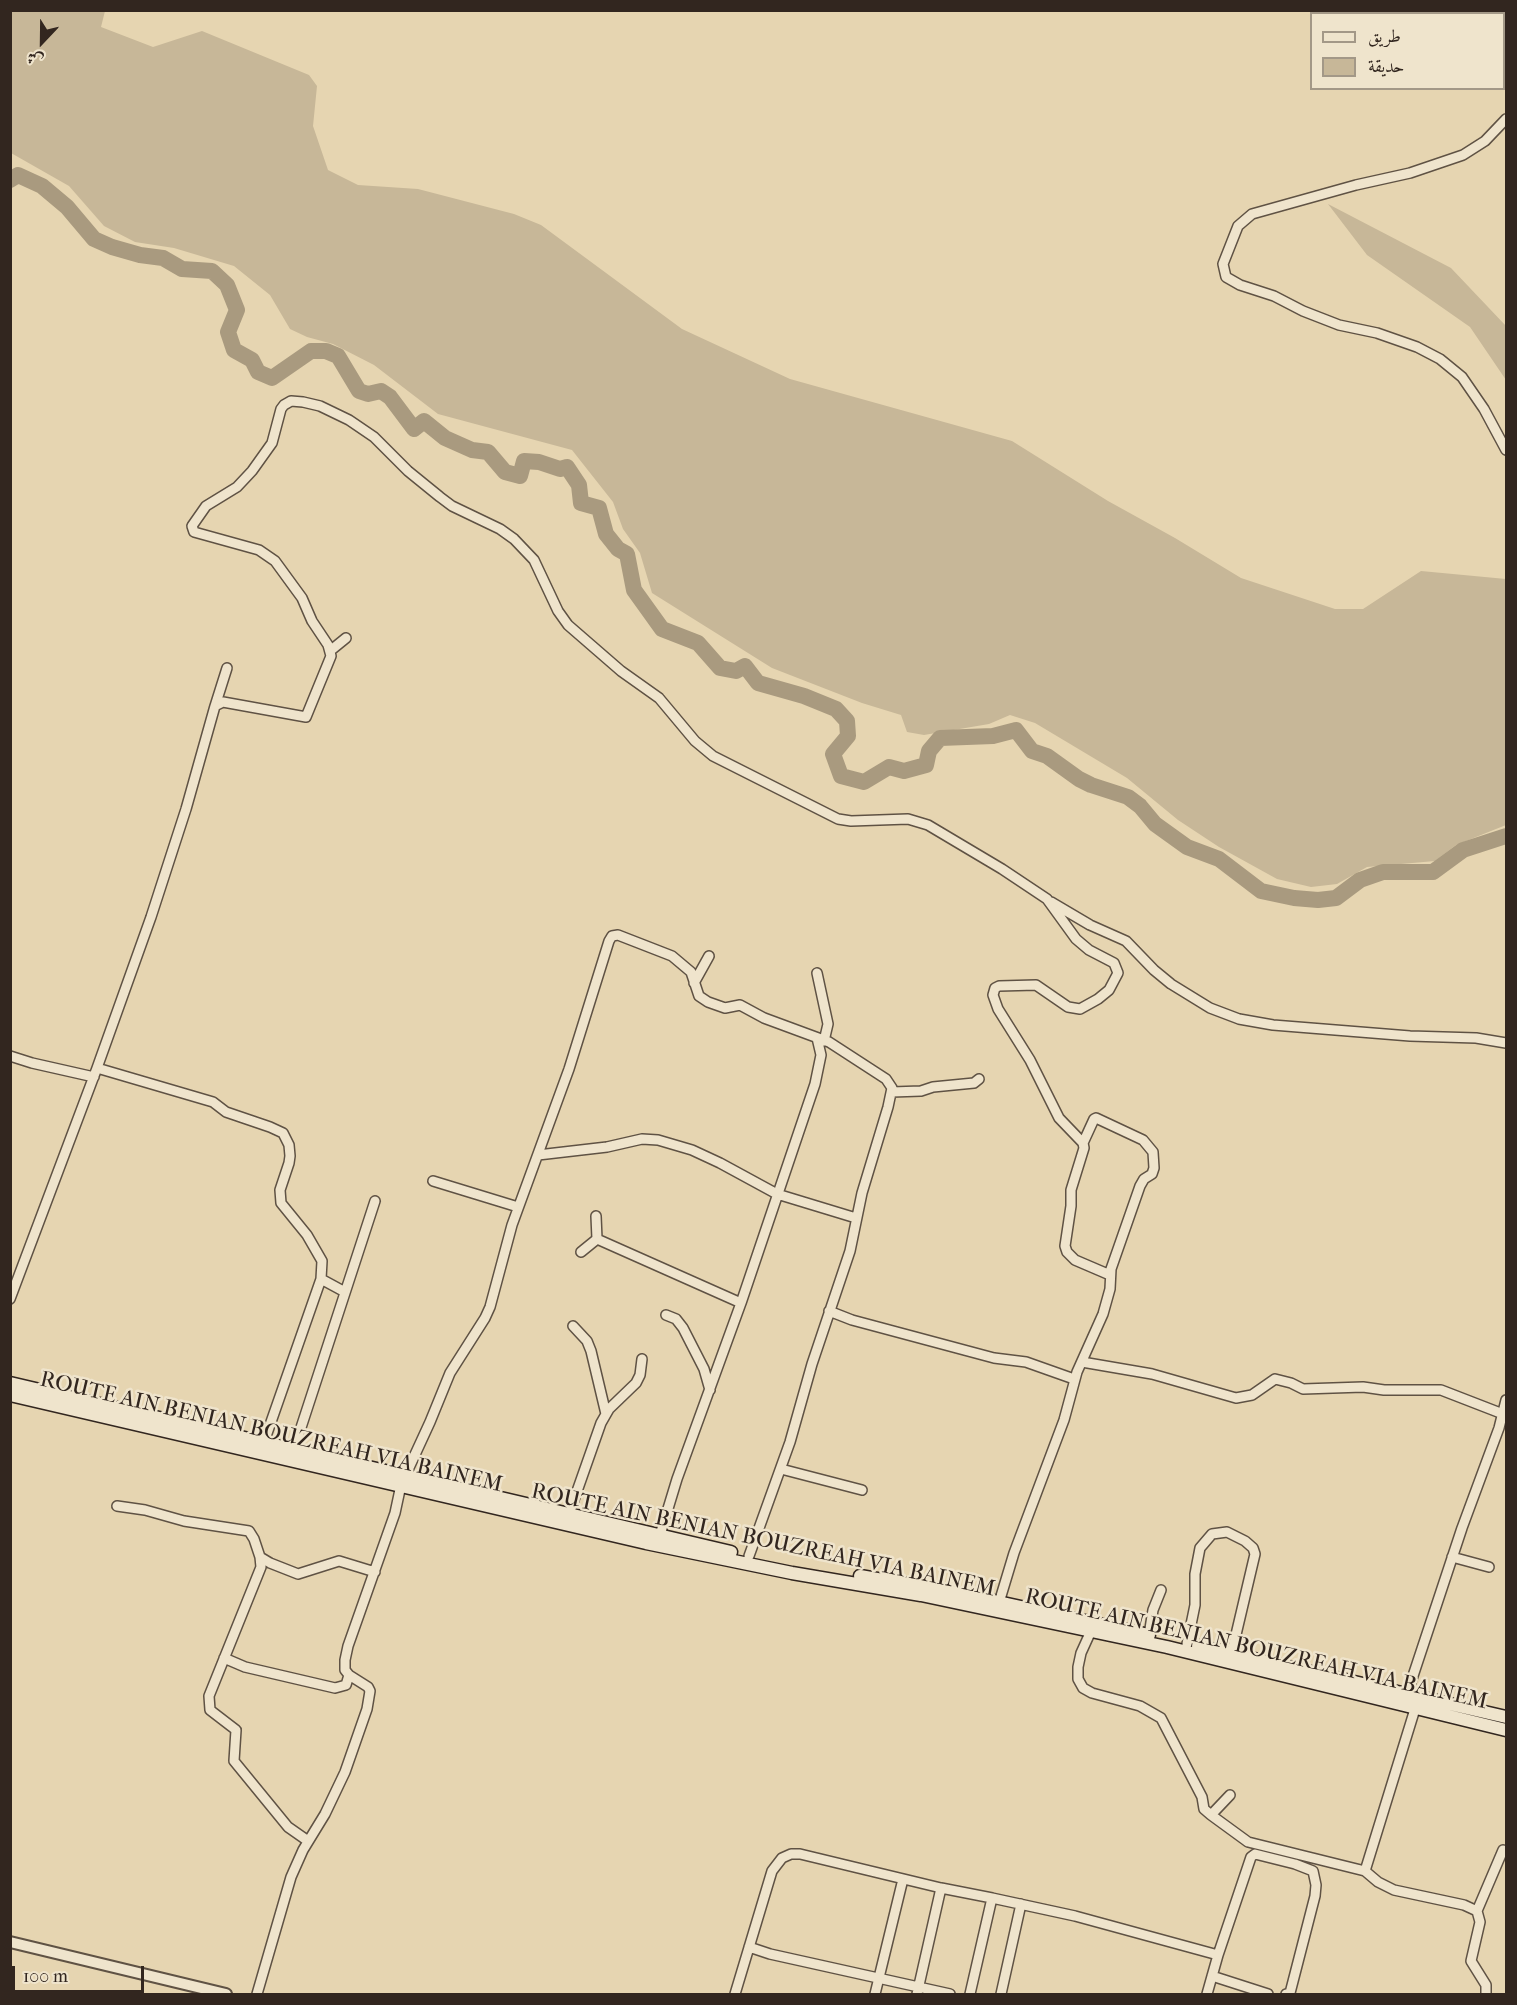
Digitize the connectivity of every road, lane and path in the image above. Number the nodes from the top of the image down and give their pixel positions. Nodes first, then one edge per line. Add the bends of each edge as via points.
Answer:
1 (1506, 120) edge
2 (1506, 450) edge
3 (346, 638) dead end
4 (330, 651) junction
5 (227, 668) dead end
6 (215, 706) junction
7 (1047, 899) junction
8 (709, 956) dead end
9 (817, 973) dead end
10 (694, 982) junction
11 (820, 1040) junction
12 (1506, 1043) edge
13 (10, 1056) edge
14 (95, 1072) junction
15 (979, 1079) dead end
16 (892, 1092) junction
17 (1083, 1143) junction
18 (537, 1155) junction
19 (433, 1181) dead end
20 (777, 1194) junction
21 (375, 1201) dead end
22 (518, 1207) junction
23 (597, 1216) dead end
24 (856, 1218) junction
25 (597, 1239) junction
26 (581, 1252) dead end
27 (1110, 1275) junction
28 (321, 1279) junction
29 (345, 1292) junction
30 (10, 1299) edge
31 (741, 1303) junction
32 (829, 1311) junction
33 (666, 1315) dead end
34 (573, 1326) dead end
35 (642, 1359) dead end
36 (1082, 1362) junction
37 (1074, 1379) junction
38 (10, 1383) edge
39 (710, 1390) junction
40 (10, 1395) edge
41 (1506, 1400) edge
42 (606, 1414) junction
43 (1503, 1414) junction
44 (264, 1442) junction
45 (294, 1449) junction
46 (781, 1468) junction
47 (404, 1480) junction
48 (862, 1490) dead end
49 (117, 1506) dead end
50 (569, 1514) junction
51 (660, 1535) junction
52 (749, 1556) junction
53 (260, 1557) junction
54 (1452, 1557) junction
55 (1489, 1567) dead end
56 (375, 1572) junction
57 (1161, 1590) dead end
58 (998, 1606) junction
59 (1091, 1631) junction
60 (1149, 1635) junction
61 (1187, 1644) junction
62 (224, 1658) junction
63 (1230, 1658) junction
64 (349, 1675) junction
65 (1407, 1694) junction
66 (1415, 1709) junction
67 (1506, 1717) edge
68 (1506, 1730) edge
69 (1230, 1795) dead end
70 (1210, 1815) junction
71 (308, 1841) junction
72 (1248, 1842) junction
73 (1503, 1850) dead end
74 (1255, 1854) junction
75 (1365, 1871) junction
76 (903, 1879) junction
77 (941, 1888) junction
78 (992, 1898) junction
79 (1021, 1904) junction
80 (1477, 1911) junction
81 (10, 1942) edge
82 (749, 1947) junction
83 (1218, 1955) junction
84 (1212, 1976) junction
85 (879, 1978) junction
86 (918, 1991) edge
87 (226, 1995) edge
88 (257, 1995) edge
89 (735, 1995) edge
90 (875, 1995) edge
91 (950, 1995) edge
92 (970, 1995) edge
93 (1001, 1995) edge
94 (1207, 1995) edge
95 (1268, 1995) edge
96 (1286, 1995) edge
97 (1486, 1995) edge

1 - 2 street via 1485,141 1463,155 1410,173 1252,214 1238,226 1223,264 1226,277 1240,285 1339,325 1417,347 1440,360 1467,385
3 - 4 street
4 - 6 street via 306,717 223,702
4 - 7 street via 302,598 271,558 259,550 194,532 192,526 206,506 237,487 252,471 272,443 281,409 291,401 320,406 349,420 374,436 408,471 452,506 513,539 534,560 568,625 659,698 713,756 838,819 920,821
5 - 6 street
6 - 14 street via 151,917
7 - 12 street via 1125,941 1171,984 1210,1008 1239,1019
7 - 17 street via 1083,945 1114,963 1116,980 1104,995 1080,1009 1068,1007 1036,985 999,986 993,995 1059,1118
8 - 10 street
9 - 11 street via 828,1024
10 - 11 street via 699,996 708,1002 725,1008 740,1005
10 - 18 street via 691,972 672,956 612,936
11 - 16 street via 886,1078
11 - 20 street via 817,1075
13 - 14 street
14 - 28 street via 213,1102 226,1112 283,1133 290,1156 279,1200 322,1261
14 - 30 street
15 - 16 street via 921,1091
16 - 24 street
17 - 27 street via 1071,1190 1065,1246 1071,1258
17 - 27 street via 1096,1118 1143,1140 1153,1152 1152,1174 1140,1186
18 - 20 street via 658,1140 720,1162
18 - 22 street
19 - 22 street
20 - 24 street
20 - 31 street
21 - 29 street
22 - 47 street via 490,1307 450,1373
23 - 25 street
24 - 32 street via 850,1251
25 - 26 street
25 - 31 street
27 - 36 street via 1103,1314
28 - 29 street
28 - 44 street
29 - 45 street
31 - 39 street
32 - 37 street via 994,1358 1023,1361
32 - 46 street
33 - 39 street via 683,1328
34 - 42 street via 591,1351
35 - 42 street via 636,1383
36 - 37 street
36 - 43 street via 1152,1374 1236,1398 1252,1395 1275,1379 1303,1389 1441,1390
37 - 58 street via 1064,1420
38 - 44 main road, ROUTE AIN BENIAN BOUZREAH VIA BAINEM
39 - 51 street
40 - 47 main road, ROUTE AIN BENIAN BOUZREAH VIA BAINEM
41 - 43 street
42 - 50 street
43 - 54 street
44 - 45 main road, ROUTE AIN BENIAN BOUZREAH VIA BAINEM
45 - 47 main road, ROUTE AIN BENIAN BOUZREAH VIA BAINEM
46 - 48 street
46 - 52 street
47 - 50 main road, ROUTE AIN BENIAN BOUZREAH VIA BAINEM
47 - 56 street
47 - 58 main road, ROUTE AIN BENIAN BOUZREAH VIA BAINEM via 646,1543
49 - 53 street via 249,1531
50 - 51 main road, ROUTE AIN BENIAN BOUZREAH VIA BAINEM
51 - 52 main road, ROUTE AIN BENIAN BOUZREAH VIA BAINEM
52 - 58 main road, ROUTE AIN BENIAN BOUZREAH VIA BAINEM
53 - 56 street via 298,1574 339,1560
53 - 62 street via 261,1567
54 - 55 street
54 - 65 street
56 - 64 street via 348,1646 345,1670
57 - 60 street
58 - 59 main road, ROUTE AIN BENIAN BOUZREAH VIA BAINEM
58 - 60 main road, ROUTE AIN BENIAN BOUZREAH VIA BAINEM
59 - 63 main road, ROUTE AIN BENIAN BOUZREAH VIA BAINEM
59 - 70 street via 1079,1660 1081,1686 1092,1693 1140,1706 1161,1718
60 - 61 main road, ROUTE AIN BENIAN BOUZREAH VIA BAINEM
61 - 63 main road, ROUTE AIN BENIAN BOUZREAH VIA BAINEM
61 - 63 street via 1196,1605 1195,1574 1200,1548 1212,1533 1227,1532 1245,1541 1255,1554
62 - 64 street via 245,1667 335,1688 346,1685
62 - 71 street via 209,1696 210,1710 236,1730 234,1761 288,1827
63 - 65 main road, ROUTE AIN BENIAN BOUZREAH VIA BAINEM
63 - 66 main road, ROUTE AIN BENIAN BOUZREAH VIA BAINEM
64 - 71 street via 368,1687 370,1696 345,1772
65 - 67 main road, ROUTE AIN BENIAN BOUZREAH VIA BAINEM
66 - 68 main road, ROUTE AIN BENIAN BOUZREAH VIA BAINEM
66 - 75 street
69 - 70 street
70 - 72 street
71 - 88 street via 286,1890
72 - 74 street
72 - 75 street
73 - 80 street
74 - 83 street
74 - 96 street via 1313,1871 1315,1896 1290,1993
75 - 80 street via 1394,1890
76 - 77 street
76 - 82 street via 791,1854 782,1858 772,1871
76 - 85 street
77 - 78 street
77 - 86 street
78 - 79 street
78 - 92 street
79 - 83 street
79 - 93 street
80 - 97 street via 1480,1923 1471,1961 1486,1985
81 - 87 street
82 - 85 street
82 - 89 street
83 - 84 street
84 - 94 street
84 - 95 street
85 - 86 street
85 - 90 street
86 - 91 street

